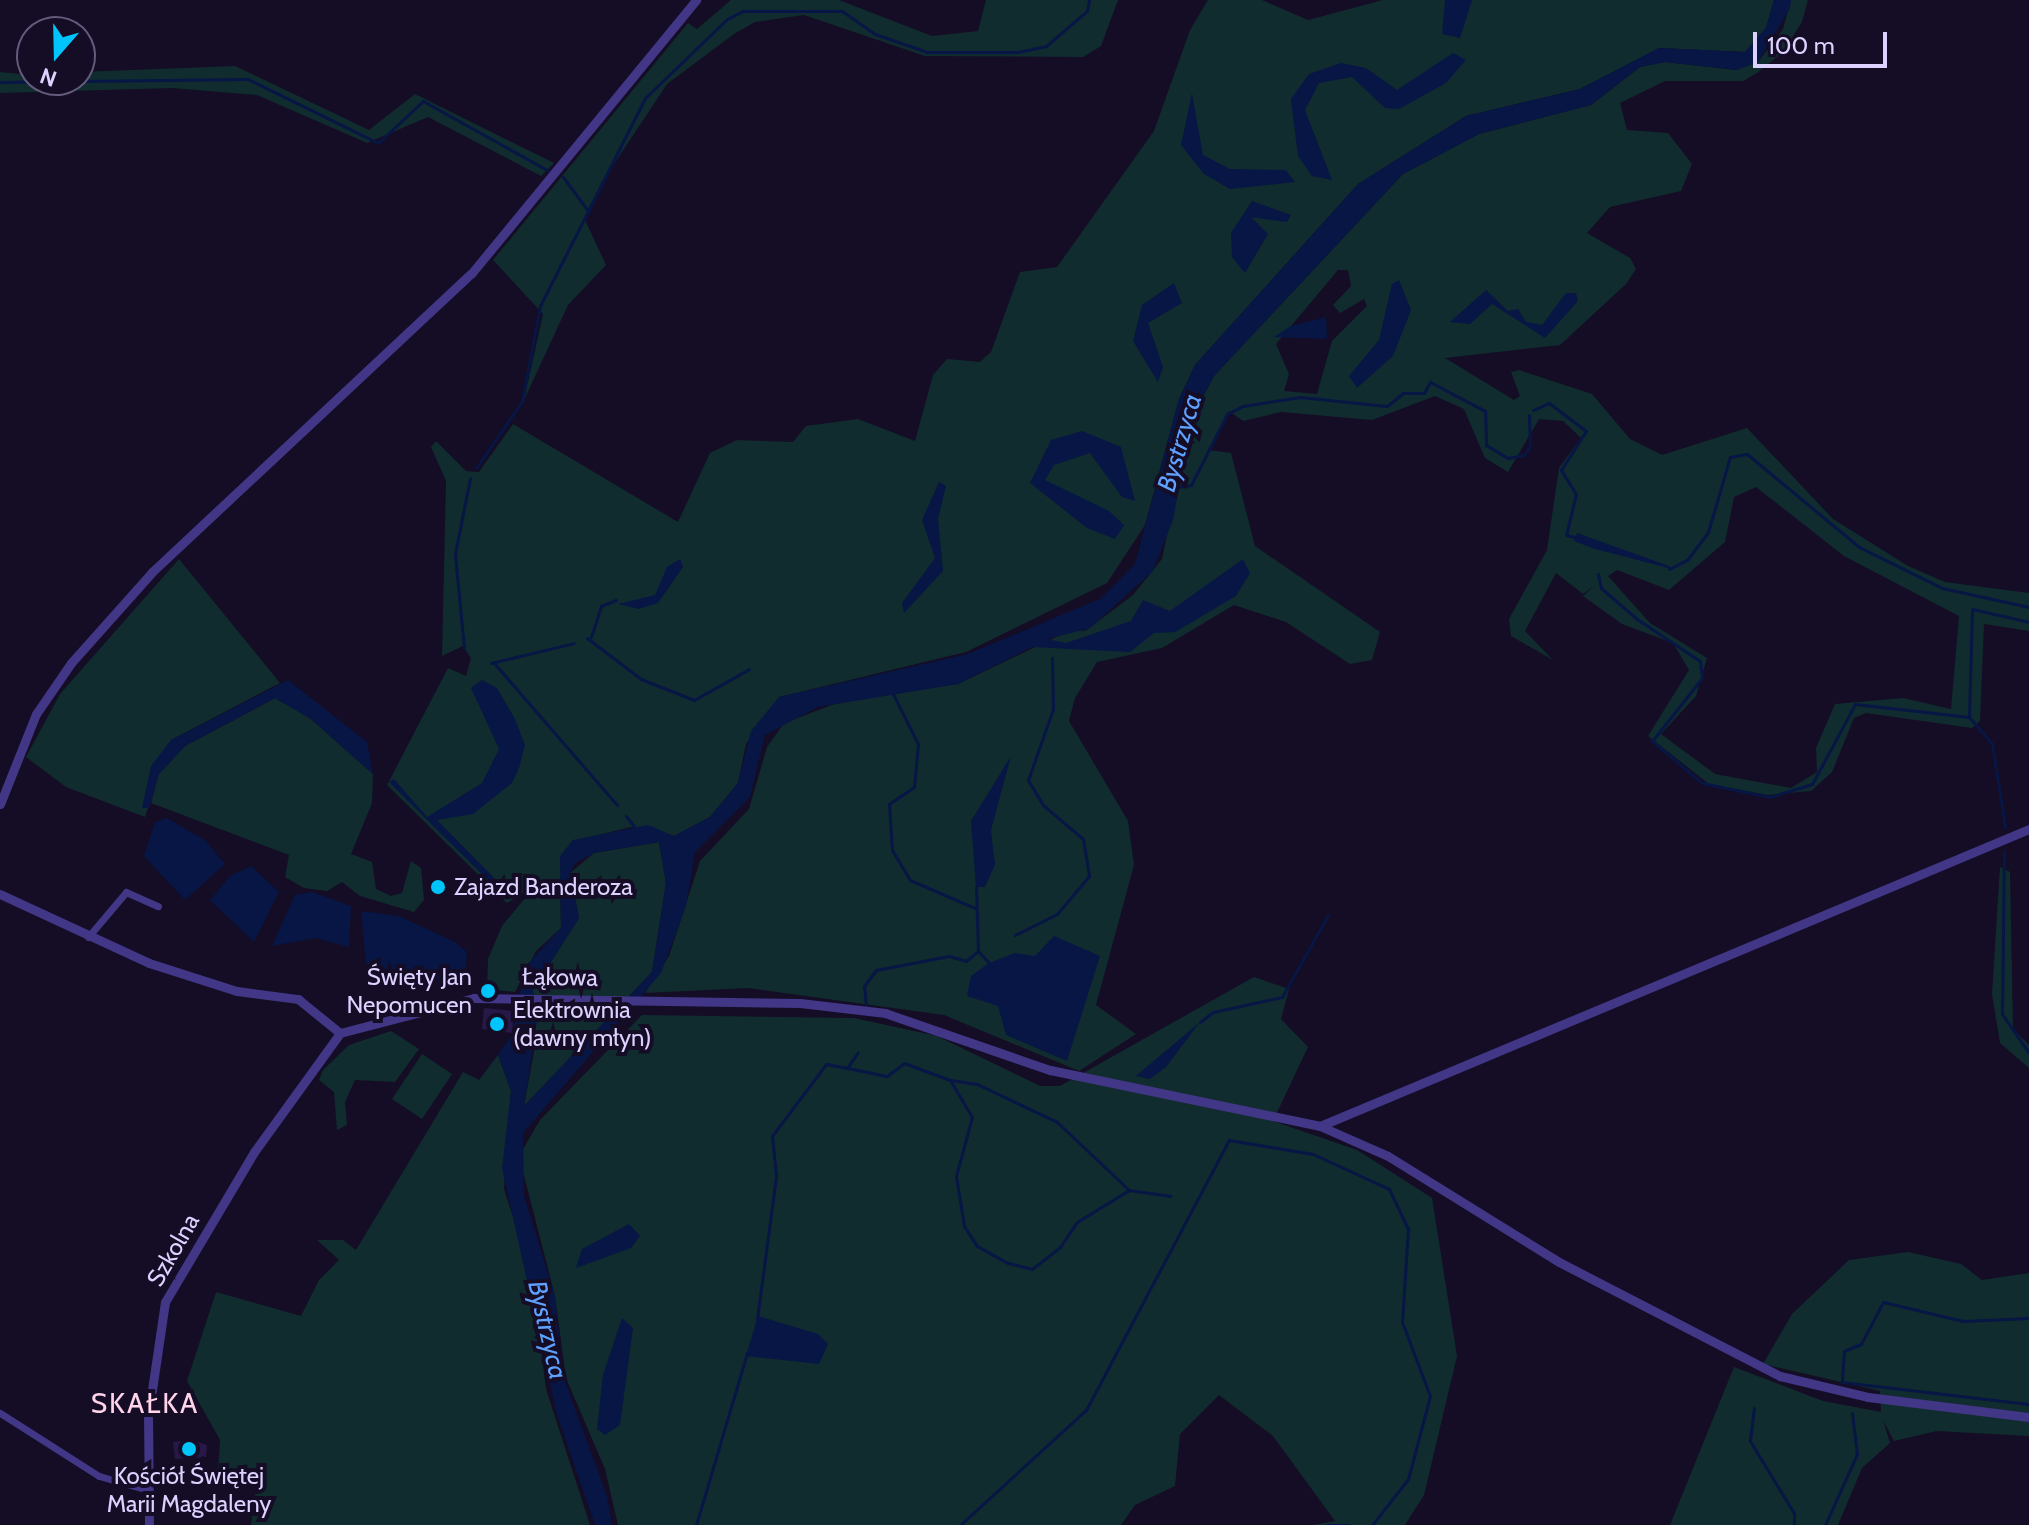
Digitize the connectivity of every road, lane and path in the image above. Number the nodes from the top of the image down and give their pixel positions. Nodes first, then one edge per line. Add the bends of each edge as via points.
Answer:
1 (696, 0) edge
2 (0, 804) edge
3 (2029, 829) edge
4 (0, 894) edge
5 (158, 906) dead end
6 (88, 937) junction
7 (340, 1033) junction
8 (1320, 1126) junction
9 (0, 1413) edge
10 (2029, 1417) edge
11 (148, 1490) junction
12 (149, 1525) edge

1 - 2 street via 471,274 152,572 71,663 36,714
3 - 8 street
4 - 6 street
5 - 6 street via 126,892
6 - 7 street via 226,988 298,999
7 - 8 street, Łąkowa via 474,998 850,1008 885,1013 1050,1070
7 - 11 street, Szkolna via 291,1094 165,1302 152,1380
8 - 10 street, Łąkowa via 1388,1156 1559,1262 1780,1376 1868,1397
9 - 11 street via 99,1476
11 - 12 street, Szkolna

